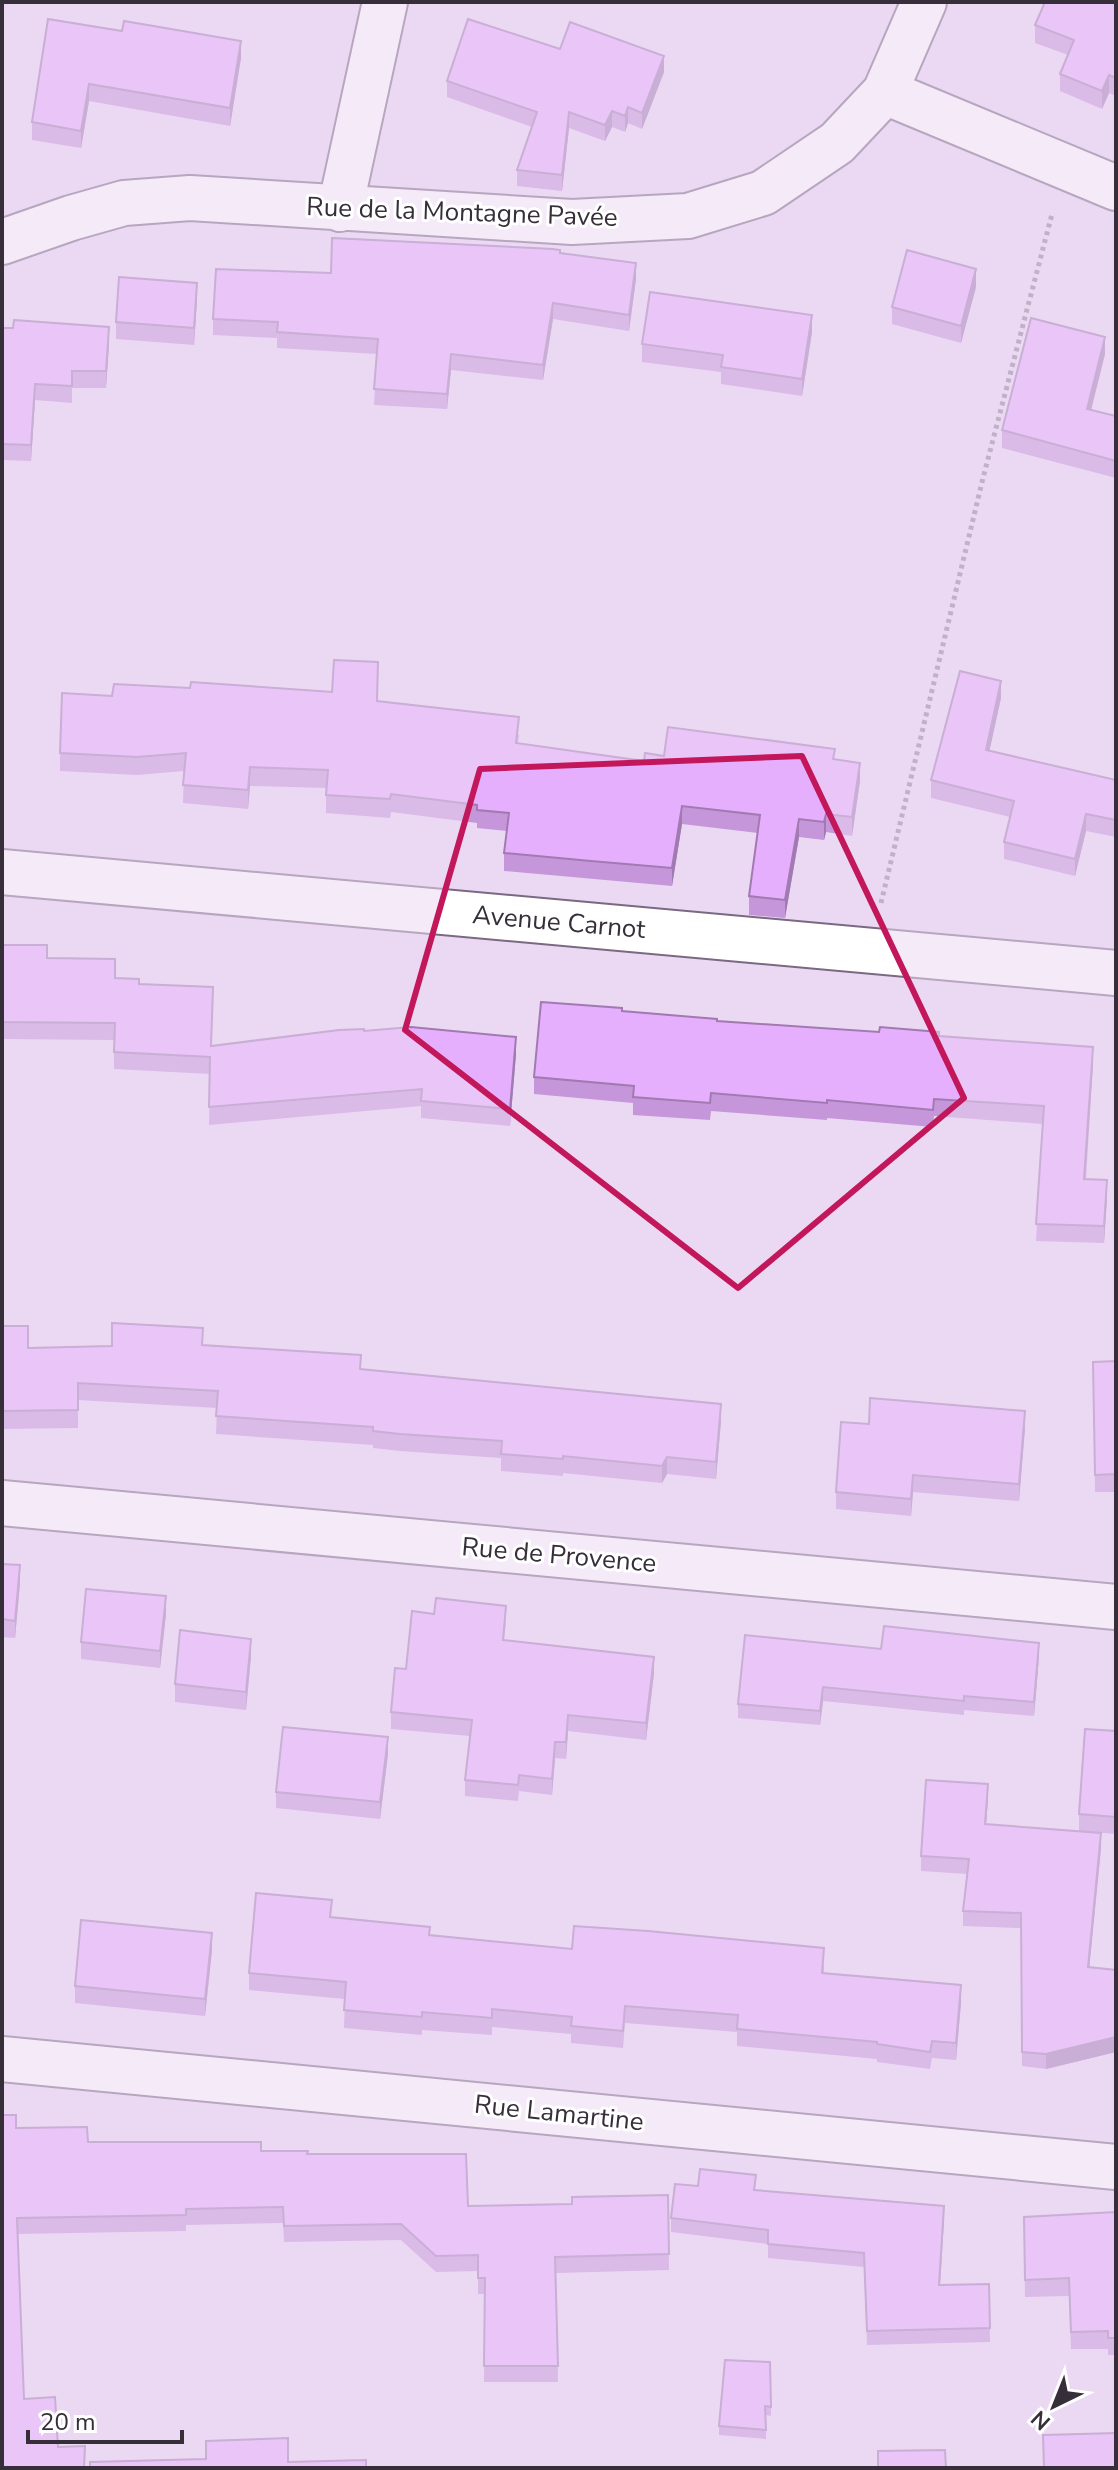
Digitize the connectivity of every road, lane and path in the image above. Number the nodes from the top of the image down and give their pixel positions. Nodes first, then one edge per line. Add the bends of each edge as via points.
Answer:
1 (385, 2) edge
2 (924, 2) edge
3 (885, 92) junction
4 (1064, 167) junction
5 (1116, 188) edge
6 (340, 209) junction
7 (2, 242) edge
8 (2, 872) edge
9 (870, 951) junction
10 (1116, 973) edge
11 (2, 1503) edge
12 (1116, 1607) edge
13 (2, 2059) edge
14 (1116, 2167) edge

1 - 6 street
2 - 3 street, Rue de la Montagne Pavée
3 - 4 street
3 - 6 street, Rue de la Montagne Pavée via 837,143 763,193 688,216 572,222
4 - 5 street
4 - 9 path via 979,493
6 - 7 street, Rue de la Montagne Pavée via 190,198 124,203
8 - 9 street, Avenue Carnot
9 - 10 street, Avenue Carnot
11 - 12 street, Rue de Provence
13 - 14 street, Rue Lamartine

